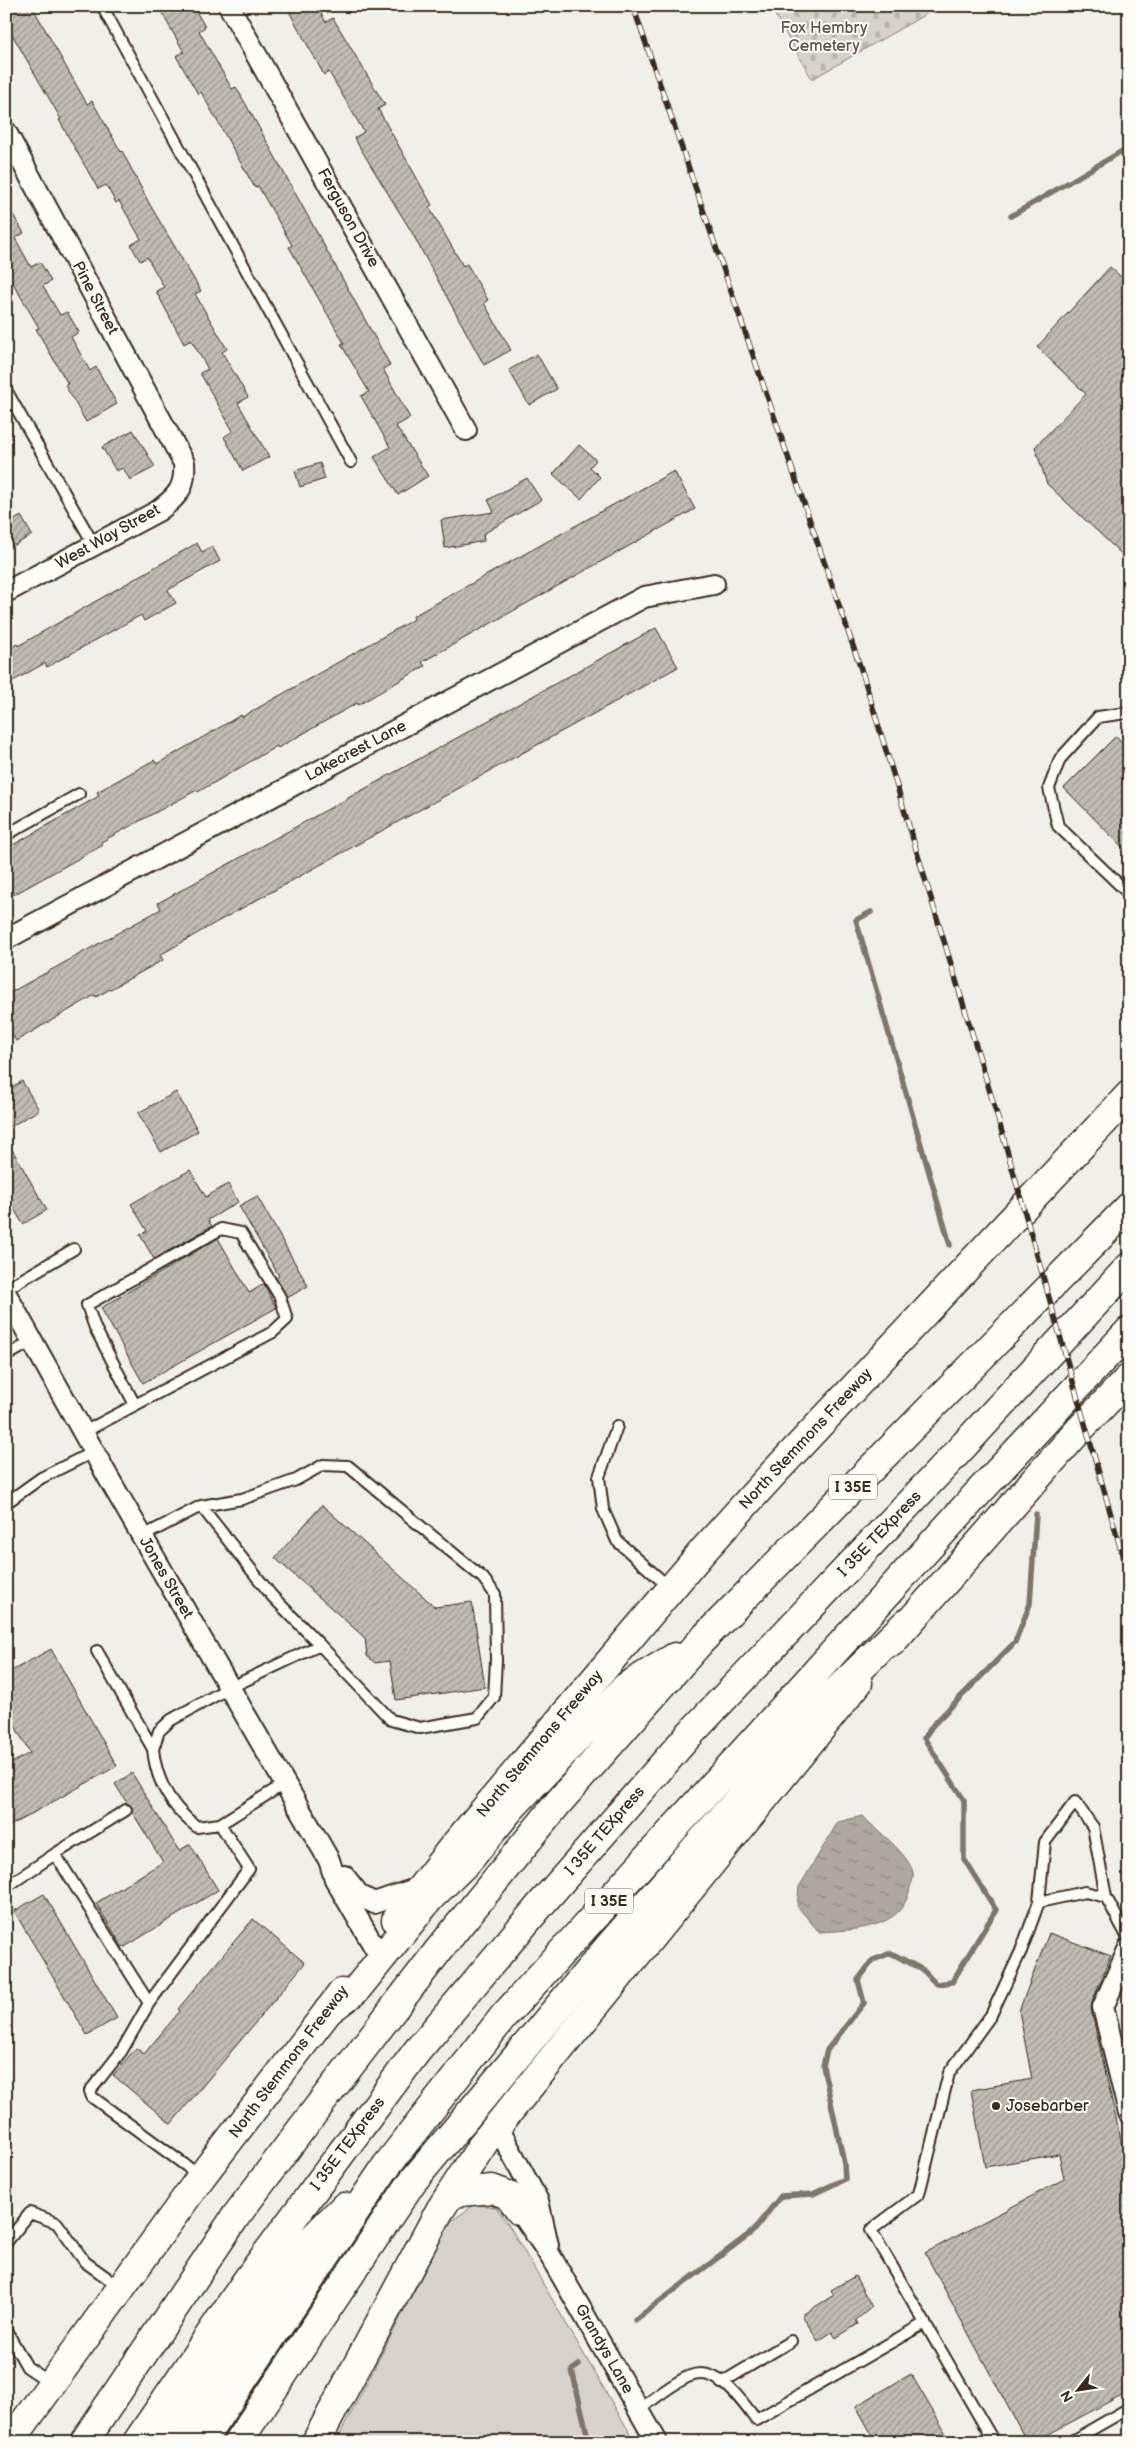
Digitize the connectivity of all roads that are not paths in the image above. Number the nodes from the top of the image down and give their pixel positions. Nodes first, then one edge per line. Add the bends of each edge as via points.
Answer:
1 (102, 6) edge
2 (229, 6) edge
3 (6, 132) edge
4 (6, 390) edge
5 (466, 430) dead end
6 (351, 462) dead end
7 (184, 463) joint
8 (94, 545) junction
9 (714, 584) dead end
10 (6, 592) edge
11 (1129, 714) edge
12 (79, 794) dead end
13 (6, 835) edge
14 (1129, 894) edge
15 (6, 939) edge
16 (1129, 1095) edge
17 (1129, 1207) edge
18 (74, 1249) dead end
19 (1129, 1267) edge
20 (6, 1289) edge
21 (6, 1294) edge
22 (1129, 1331) edge
23 (33, 1341) junction
24 (6, 1356) edge
25 (1129, 1378) edge
26 (135, 1406) junction
27 (616, 1426) dead end
28 (84, 1432) junction
29 (95, 1451) junction
30 (6, 1503) edge
31 (201, 1506) junction
32 (142, 1536) junction
33 (671, 1589) junction
34 (906, 1623) junction
35 (700, 1641) junction
36 (320, 1645) junction
37 (97, 1651) dead end
38 (229, 1688) junction
39 (153, 1749) junction
40 (284, 1784) junction
41 (126, 1810) dead end
42 (220, 1824) junction
43 (55, 1854) junction
44 (329, 1860) junction
45 (6, 1887) edge
46 (421, 1887) junction
47 (1106, 1897) junction
48 (1039, 1902) junction
49 (1129, 1940) edge
50 (375, 1948) junction
51 (1129, 1948) edge
52 (149, 2003) junction
53 (328, 2011) junction
54 (1129, 2113) edge
55 (497, 2126) junction
56 (386, 2165) junction
57 (201, 2177) junction
58 (451, 2194) junction
59 (520, 2211) joint
60 (6, 2243) edge
61 (551, 2257) junction
62 (121, 2288) junction
63 (926, 2323) junction
64 (6, 2330) edge
65 (790, 2341) dead end
66 (721, 2383) junction
67 (53, 2384) junction
68 (1129, 2408) edge
69 (638, 2410) junction
70 (1076, 2440) edge
71 (10, 2442) edge
72 (84, 2442) edge
73 (137, 2442) edge
74 (170, 2442) edge
75 (201, 2442) edge
76 (238, 2442) edge
77 (316, 2442) edge
78 (657, 2442) edge
79 (994, 2442) edge

1 - 6 lane
2 - 5 street, Ferguson Drive
3 - 7 street, Pine Street
4 - 8 lane
7 - 8 street, West Way Street via 185,477 176,498
8 - 10 street, West Way Street
9 - 15 street, Lakecrest Lane via 644,597
11 - 14 lane via 1098,717 1060,759 1049,788 1058,826
12 - 13 lane
16 - 33 main road, North Stemmons Freeway via 770,1477
17 - 35 main road, I 35E
18 - 20 lane
19 - 73 main road, I 35E TEXpress via 688,1736 429,2036 248,2280
21 - 23 street, Jones Street
22 - 56 main road, I 35E via 504,2016
23 - 24 lane
23 - 28 street, Jones Street
25 - 34 main road
26 - 26 lane via 273,1332 287,1319 280,1297 241,1233 221,1229 88,1304 95,1328
26 - 28 lane
27 - 33 lane via 599,1477 603,1509 617,1541
28 - 29 street, Jones Street
29 - 30 lane via 41,1478
29 - 32 street, Jones Street
31 - 32 lane
31 - 36 lane via 272,1596
31 - 36 lane via 242,1499 296,1480 324,1465 348,1466 483,1578 495,1594 494,1697 477,1718 420,1728 391,1720
32 - 38 street, Jones Street
33 - 46 main road, North Stemmons Freeway
34 - 55 main road
34 - 76 main road via 817,1710 610,1945 412,2182
35 - 53 main road via 626,1687 511,1808 468,1861 430,1898 356,1990
35 - 72 main road, I 35E via 521,1847 363,2046 236,2216
36 - 38 lane
37 - 39 lane
38 - 39 lane via 171,1720 159,1731
38 - 40 street, Jones Street
39 - 42 lane via 160,1781 183,1816 197,1827
40 - 42 lane
40 - 44 street, Jones Street
41 - 43 lane
42 - 52 lane via 249,1869
43 - 45 lane
43 - 52 lane
44 - 46 street, Jones Street via 359,1895 374,1903
44 - 50 street, Jones Street via 335,1879
46 - 50 main road, North Stemmons Freeway
47 - 48 lane via 1084,1892
47 - 48 lane via 1093,1827 1075,1802 1045,1842
47 - 49 lane
48 - 63 lane via 991,2016 949,2073 919,2194 871,2230
50 - 53 main road, North Stemmons Freeway
51 - 54 street via 1103,2006
52 - 57 lane via 120,2052 90,2091 92,2097
53 - 57 main road, North Stemmons Freeway
55 - 58 main road
55 - 61 street, Grandys Lane via 538,2201
56 - 74 main road via 301,2250
56 - 75 main road, I 35E
57 - 62 main road, North Stemmons Freeway
58 - 59 main road via 492,2189 508,2195
58 - 77 main road
59 - 61 street, Grandys Lane
60 - 62 lane via 30,2213 57,2223 85,2262
61 - 69 street, Grandys Lane
62 - 67 main road, North Stemmons Freeway
63 - 66 lane via 756,2420 735,2392
63 - 79 lane
64 - 67 lane via 27,2367
65 - 66 lane
66 - 69 lane via 709,2375 691,2376
67 - 71 main road, North Stemmons Freeway
68 - 70 lane
69 - 78 street, Grandys Lane

